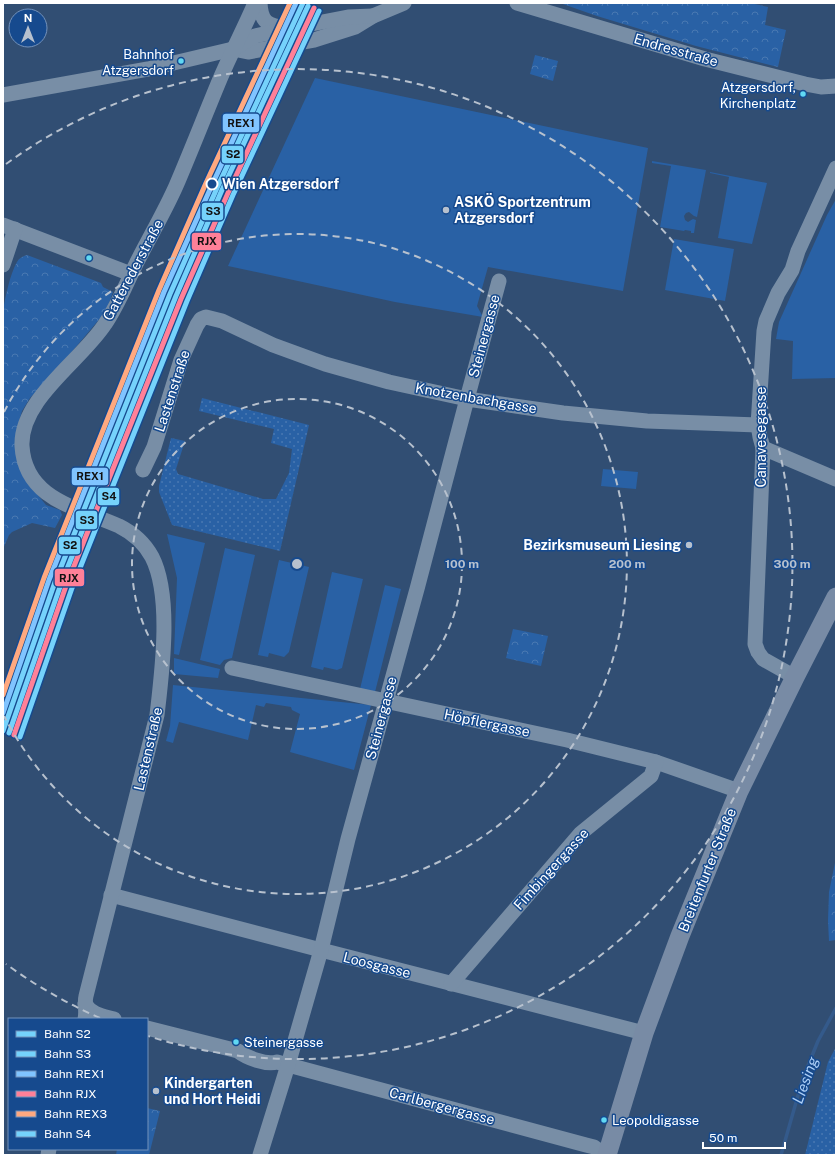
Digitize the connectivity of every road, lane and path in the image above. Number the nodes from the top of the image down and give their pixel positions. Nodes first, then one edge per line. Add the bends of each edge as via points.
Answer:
1 (255, 3) edge
2 (260, 3) edge
3 (404, 3) edge
4 (518, 3) edge
5 (373, 16) junction
6 (286, 28) junction
7 (233, 49) junction
8 (836, 86) edge
9 (3, 95) edge
10 (836, 168) edge
11 (9, 227) edge
12 (3, 265) edge
13 (131, 274) junction
14 (499, 281) dead end
15 (206, 316) joint
16 (467, 399) junction
17 (758, 425) junction
18 (763, 448) junction
19 (143, 470) dead end
20 (836, 479) edge
21 (100, 517) joint
22 (836, 597) edge
23 (232, 668) dead end
24 (795, 677) junction
25 (386, 700) junction
26 (656, 762) junction
27 (739, 791) junction
28 (111, 895) junction
29 (321, 950) junction
30 (451, 984) junction
31 (85, 1012) edge
32 (80, 1018) edge
33 (110, 1018) edge
34 (148, 1028) edge
35 (644, 1033) junction
36 (282, 1063) junction
37 (260, 1155) edge
38 (606, 1155) edge

1 - 7 street, Gatterederstraße
2 - 6 street via 261,15 266,22
3 - 5 street
4 - 8 street, Endresstraße via 705,59 805,84
5 - 6 street via 348,17
5 - 7 street via 355,27 314,40 248,52
6 - 7 street via 255,36
7 - 9 street via 148,69
7 - 13 street, Gatterederstraße via 175,187
10 - 17 street, Canavesegasse via 798,250 792,270 778,293 766,321
11 - 12 street
11 - 13 street
13 - 21 street, Gatterederstraße via 104,326 41,396 24,425 22,446 26,466 33,479 49,495
14 - 16 street, Steinergasse
15 - 16 street, Knotzenbachgasse via 325,364 389,382
15 - 19 street, Lastenstraße via 197,325 181,360 154,447
16 - 17 street, Knotzenbachgasse via 563,413 647,421
16 - 25 street, Steinergasse
17 - 18 street, Canavesegasse
18 - 20 street
18 - 24 street, Canavesegasse via 755,644 763,659
21 - 28 street, Lastenstraße via 127,530 140,541 151,556 158,574 164,610 162,675 157,715
22 - 24 main road, Breitenfurter Straße
23 - 25 street, Höpflergasse
24 - 27 main road, Breitenfurter Straße
25 - 26 street, Höpflergasse
25 - 29 street, Steinergasse
26 - 27 street, Höpflergasse
26 - 30 street, Fimbingergasse via 651,776 581,833
27 - 35 main road, Breitenfurter Straße
28 - 29 street, Loosgasse
28 - 31 street, Lastenstraße via 86,996
29 - 30 street, Loosgasse
29 - 36 street, Steinergasse
30 - 35 street, Loosgasse
31 - 32 street, Lastenstraße via 82,1011
31 - 33 street via 89,1010
34 - 36 street, Carlbergergasse via 238,1051 244,1056
35 - 38 main road, Breitenfurter Straße
36 - 37 street, Steinergasse via 277,1100
36 - 38 street, Carlbergergasse via 594,1147

